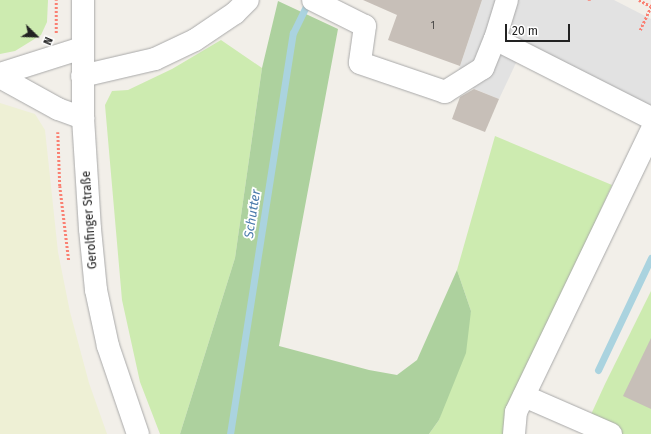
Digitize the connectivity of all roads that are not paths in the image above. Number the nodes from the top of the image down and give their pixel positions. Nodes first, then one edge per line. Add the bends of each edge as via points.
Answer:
1 (83, 0) edge
2 (248, 0) edge
3 (507, 0) edge
4 (317, 2) edge
5 (494, 39) junction
6 (82, 48) junction
7 (0, 74) edge
8 (82, 76) junction
9 (0, 77) edge
10 (84, 118) junction
11 (651, 118) edge
12 (651, 131) edge
13 (524, 396) junction
14 (138, 434) edge
15 (514, 434) edge
16 (611, 434) edge

1 - 6 street, Gerolfinger Straße
2 - 8 street via 235,12 182,47 155,59
3 - 5 street
4 - 5 street via 365,26 360,63 445,92 483,68
5 - 11 street
6 - 7 street
6 - 8 street, Gerolfinger Straße
8 - 10 street, Gerolfinger Straße
9 - 10 street via 58,109
10 - 14 street, Gerolfinger Straße via 96,290 108,346
12 - 13 street
13 - 15 street via 516,412
13 - 16 street

